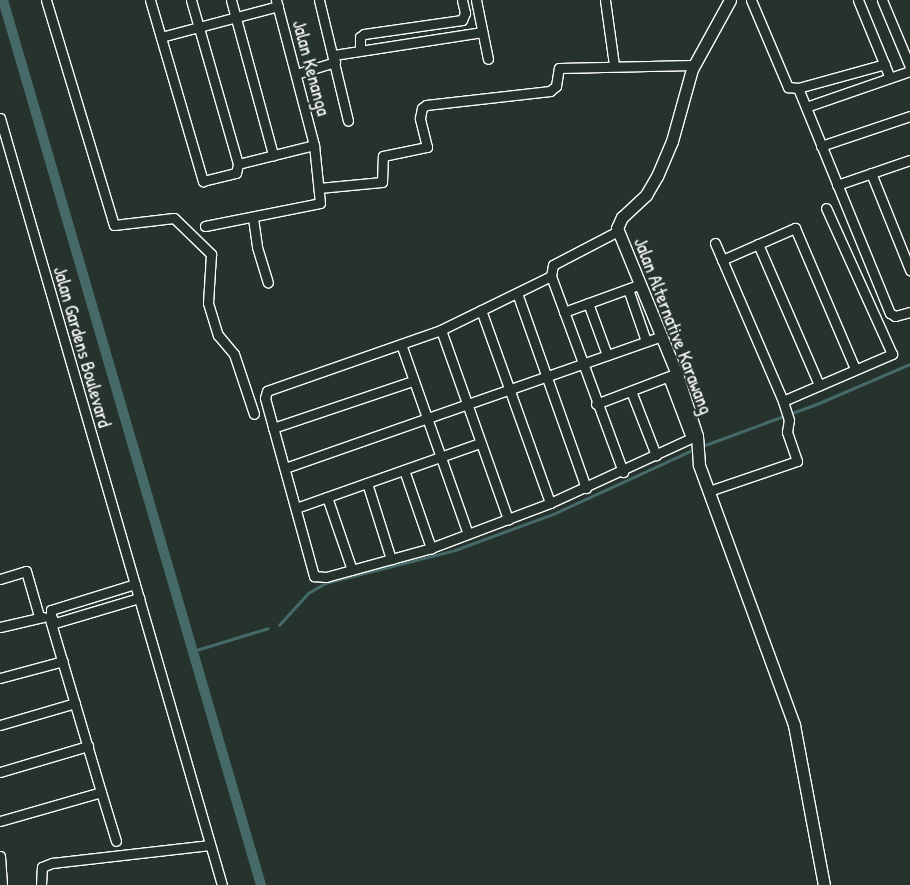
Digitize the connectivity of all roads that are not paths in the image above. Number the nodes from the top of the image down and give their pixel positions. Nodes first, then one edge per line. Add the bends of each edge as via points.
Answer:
1 (46, 0) edge
2 (150, 0) edge
3 (191, 0) edge
4 (231, 0) edge
5 (319, 0) edge
6 (462, 0) edge
7 (476, 0) edge
8 (604, 0) edge
9 (730, 0) edge
10 (751, 0) edge
11 (858, 0) edge
12 (882, 0) edge
13 (277, 3) edge
14 (236, 16) junction
15 (198, 26) junction
16 (482, 32) junction
17 (161, 37) junction
18 (360, 50) junction
19 (335, 59) junction
20 (488, 59) dead end
21 (884, 64) junction
22 (614, 65) junction
23 (693, 65) junction
24 (910, 67) edge
25 (910, 71) edge
26 (296, 74) junction
27 (890, 78) junction
28 (798, 88) junction
29 (806, 107) junction
30 (910, 116) edge
31 (0, 118) edge
32 (348, 121) dead end
33 (314, 145) junction
34 (821, 146) junction
35 (272, 155) junction
36 (909, 163) edge
37 (238, 164) junction
38 (871, 173) junction
39 (836, 185) junction
40 (319, 188) junction
41 (826, 208) dead end
42 (253, 218) junction
43 (205, 226) dead end
44 (618, 231) junction
45 (715, 243) dead end
46 (758, 244) junction
47 (722, 260) junction
48 (910, 270) edge
49 (551, 276) junction
50 (268, 282) dead end
51 (633, 287) junction
52 (517, 293) junction
53 (588, 304) junction
54 (481, 310) junction
55 (564, 312) junction
56 (910, 312) edge
57 (441, 330) junction
58 (661, 336) junction
59 (646, 341) junction
60 (401, 344) junction
61 (607, 355) junction
62 (582, 364) junction
63 (855, 369) junction
64 (673, 375) junction
65 (546, 377) junction
66 (413, 381) junction
67 (818, 385) junction
68 (508, 390) junction
69 (631, 391) junction
70 (783, 400) junction
71 (466, 404) junction
72 (596, 404) junction
73 (254, 414) dead end
74 (426, 418) junction
75 (273, 428) junction
76 (480, 443) junction
77 (656, 455) junction
78 (439, 457) junction
79 (285, 468) junction
80 (404, 470) junction
81 (623, 472) junction
82 (367, 483) junction
83 (586, 488) junction
84 (709, 491) junction
85 (327, 497) junction
86 (550, 503) junction
87 (296, 508) junction
88 (508, 519) junction
89 (468, 534) junction
90 (431, 548) junction
91 (391, 559) junction
92 (352, 570) junction
93 (0, 579) edge
94 (135, 584) junction
95 (139, 598) junction
96 (39, 616) junction
97 (50, 617) junction
98 (0, 628) edge
99 (63, 661) junction
100 (0, 678) edge
101 (75, 703) junction
102 (0, 725) edge
103 (88, 746) junction
104 (0, 772) edge
105 (101, 792) junction
106 (0, 820) edge
107 (116, 841) dead end
108 (210, 845) junction
109 (0, 856) edge
110 (2, 885) edge
111 (41, 885) edge
112 (222, 885) edge
113 (824, 885) edge

1 - 73 street via 114,225 174,218 211,254 208,302 218,335 234,354
2 - 17 street
3 - 15 street
4 - 14 street
5 - 19 street
6 - 18 street via 465,16 460,21 364,34 360,37
7 - 16 street
8 - 22 street
9 - 23 street, Jalan Alternative Karawang
10 - 28 street via 786,85
11 - 21 street
12 - 24 street
13 - 14 street
13 - 26 street, Jalan Kenanga
14 - 15 street
14 - 35 street
15 - 17 street
15 - 37 street
16 - 18 street
16 - 20 street
17 - 37 street via 203,181 236,173
18 - 19 street
19 - 26 street
19 - 32 street
21 - 27 street
21 - 28 street
22 - 23 street via 651,68
22 - 40 street via 559,68 556,86 550,91 426,106 420,112 420,118 427,147 383,156 382,182
23 - 44 street, Jalan Alternative Karawang via 672,141 660,168 646,195 618,222
25 - 27 street
26 - 33 street, Jalan Kenanga
27 - 29 street
28 - 29 street
29 - 34 street
30 - 34 street
31 - 94 street, Jalan Gardens Boulevard
33 - 35 street
33 - 40 street, Jalan Kenanga
34 - 39 street
35 - 37 street
36 - 38 street
38 - 39 street
38 - 48 street
39 - 56 street via 890,313 895,316
40 - 42 street via 320,201 316,206
41 - 63 street via 892,354
42 - 43 street
42 - 50 street via 257,248
44 - 49 street via 553,265
44 - 51 street, Jalan Alternative Karawang
45 - 47 street
46 - 47 street
46 - 63 street via 795,228
46 - 67 street
47 - 70 street
49 - 52 street
49 - 55 street
51 - 53 street
51 - 58 street, Jalan Alternative Karawang
51 - 59 street
52 - 54 street
52 - 65 street
53 - 55 street
53 - 61 street
54 - 57 street
54 - 68 street
55 - 62 street
57 - 60 street
57 - 71 street
58 - 59 street
58 - 64 street, Jalan Alternative Karawang
59 - 61 street
60 - 66 street
60 - 75 street via 270,388 265,398
61 - 62 street
62 - 65 street
62 - 72 street
63 - 67 street
64 - 69 street
64 - 77 street via 691,438
64 - 84 street, Jalan Alternative Karawang via 691,414 697,436 698,460
65 - 68 street
65 - 83 street
66 - 74 street
66 - 75 street
67 - 70 street
68 - 71 street
68 - 86 street
69 - 72 street
69 - 77 street
70 - 84 street via 788,416 787,432 796,461
71 - 74 street
71 - 76 street
72 - 81 street
74 - 78 street
74 - 79 street
75 - 79 street
76 - 78 street
76 - 88 street
77 - 81 street
78 - 80 street
78 - 89 street
79 - 87 street
80 - 82 street
80 - 90 street
81 - 83 street
82 - 85 street
82 - 91 street
83 - 86 street
84 - 113 street, Jalan Alternative Karawang via 794,726
85 - 87 street
85 - 92 street
86 - 88 street
87 - 92 street via 315,577
88 - 89 street
89 - 90 street
90 - 91 street
91 - 92 street
93 - 96 street via 26,571
94 - 95 street, Jalan Gardens Boulevard
94 - 97 street via 51,610
95 - 97 street via 55,623
95 - 108 street, Jalan Gardens Boulevard
96 - 97 street
96 - 98 street
97 - 99 street
99 - 100 street
99 - 101 street
101 - 102 street
101 - 103 street
103 - 104 street
103 - 105 street
105 - 106 street
105 - 107 street
108 - 111 street via 52,863 42,867
108 - 112 street, Jalan Gardens Boulevard
109 - 110 street

